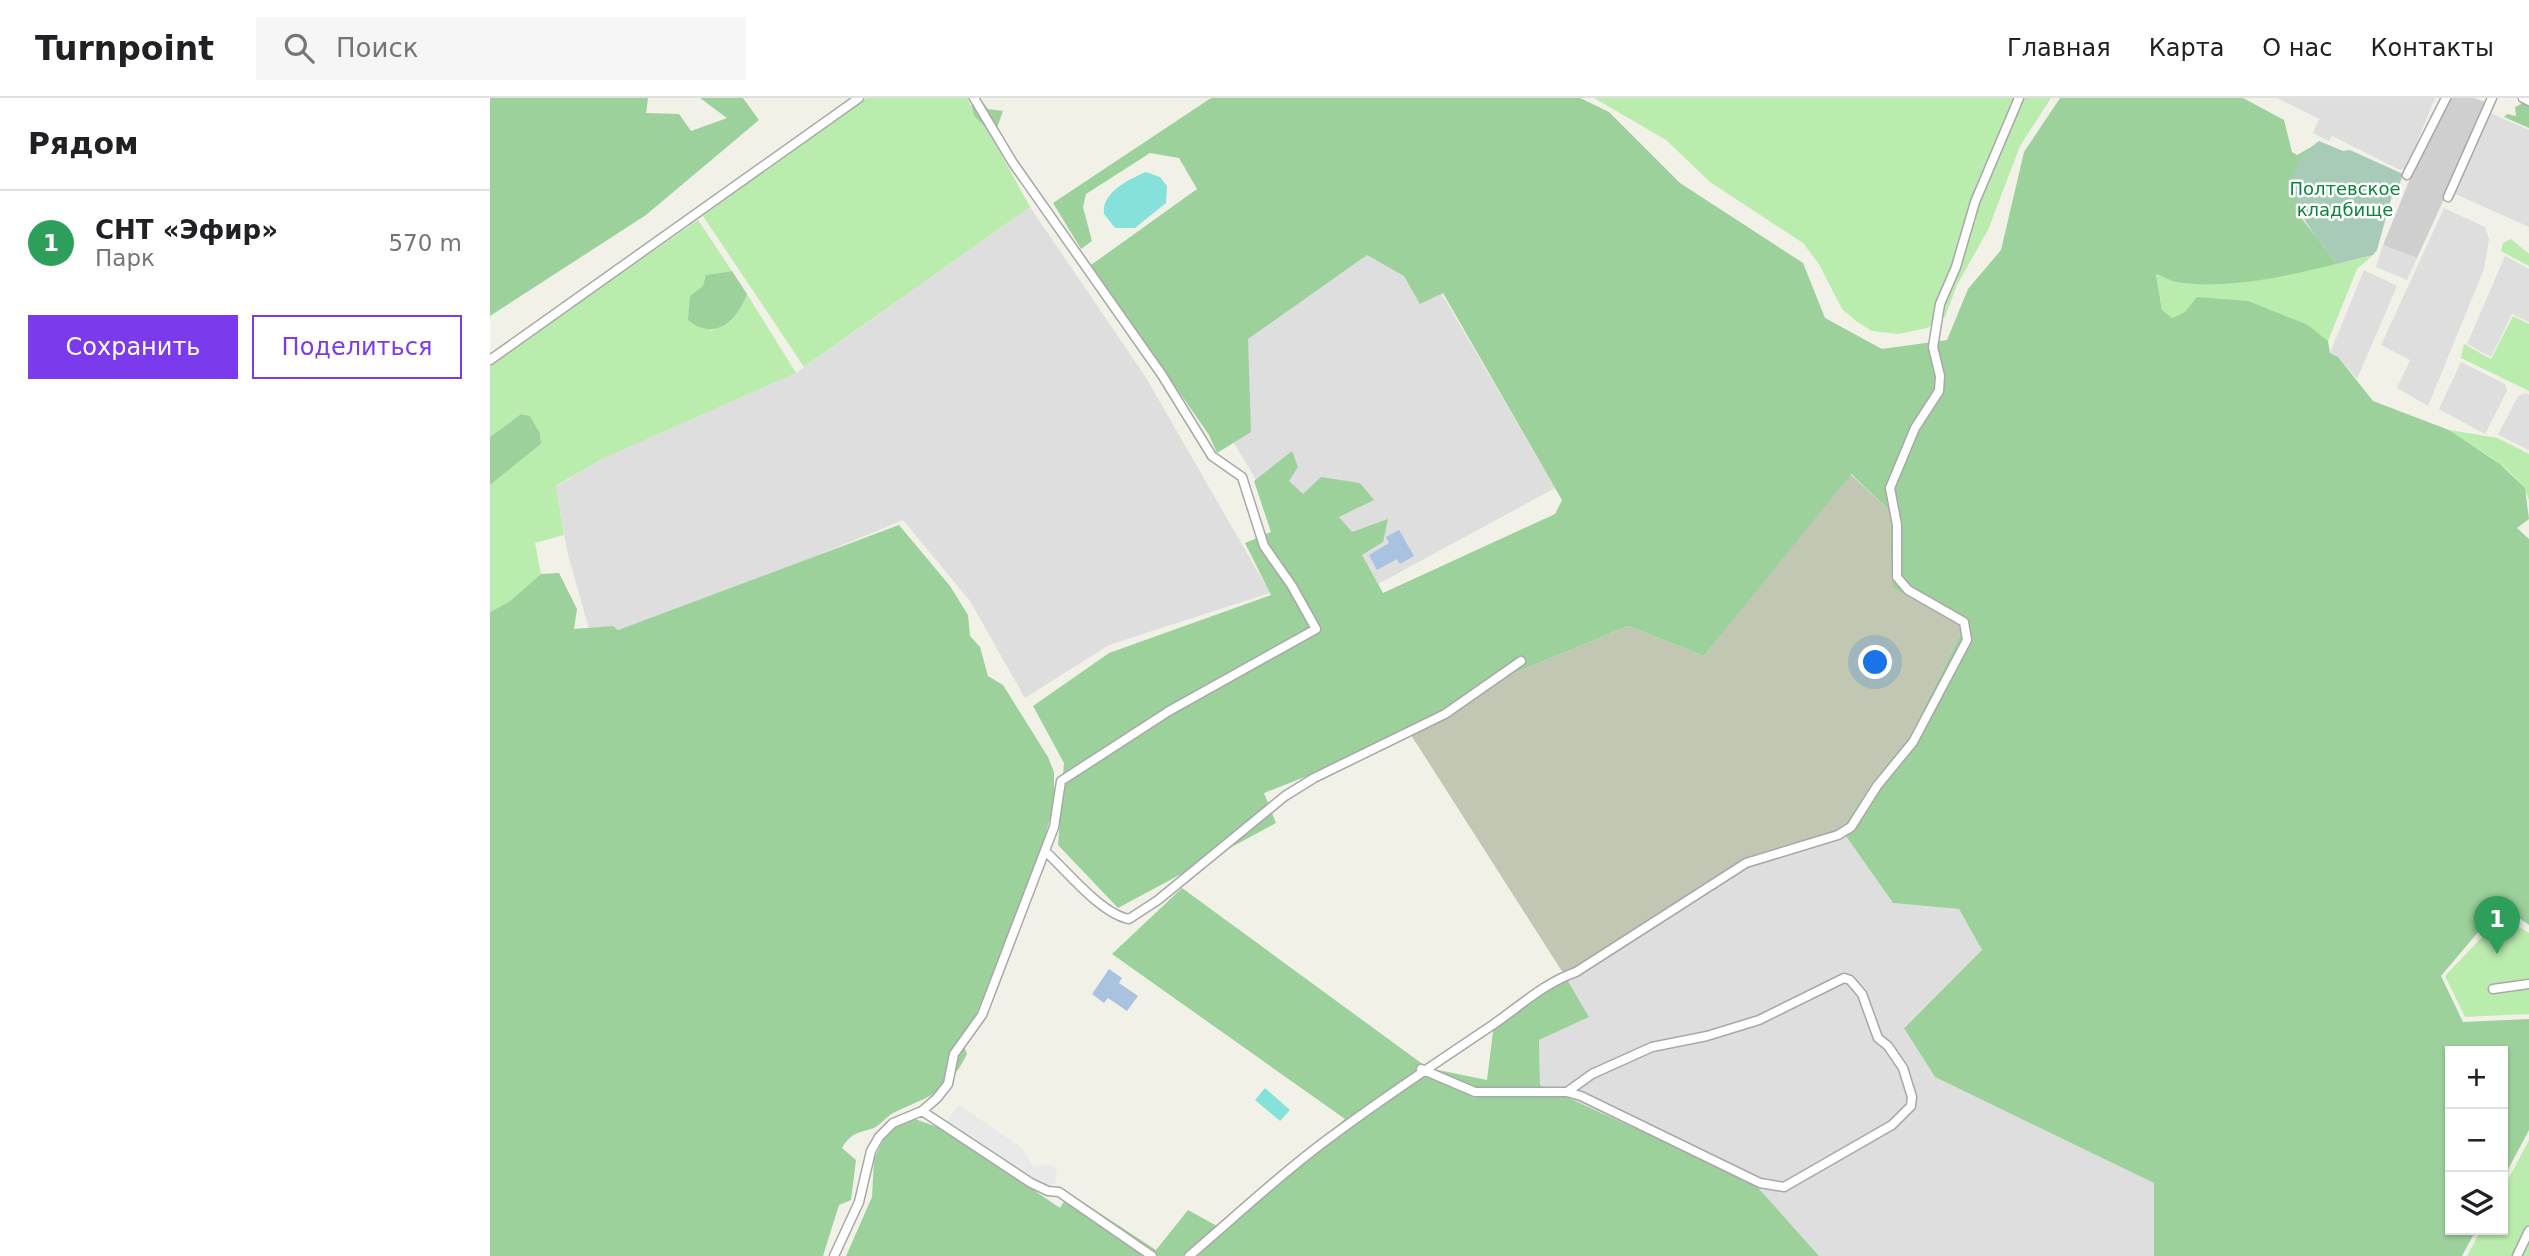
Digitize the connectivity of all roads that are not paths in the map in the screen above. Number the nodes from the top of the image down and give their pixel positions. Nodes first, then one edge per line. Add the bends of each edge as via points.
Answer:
1 (859, 98) edge
2 (974, 98) edge
3 (2019, 98) edge
4 (2446, 98) edge
5 (2492, 98) edge
6 (2523, 98) edge
7 (2529, 100) edge
8 (2407, 175) dead end
9 (2448, 197) dead end
10 (490, 360) edge
11 (1521, 661) dead end
12 (1045, 851) junction
13 (2529, 984) edge
14 (2493, 989) dead end
15 (1421, 1069) junction
16 (1567, 1092) junction
17 (922, 1111) junction
18 (2529, 1231) edge
19 (834, 1256) edge
20 (1152, 1256) edge
21 (1189, 1256) edge
22 (2517, 1256) edge

1 - 10 street
2 - 12 street via 1013,163 1162,375 1212,456 1242,477 1264,546 1316,629 1170,711 1061,781 1055,827
3 - 15 street via 1975,202 1940,304 1933,347 1939,391 1920,418 1890,488 1897,526 1897,577 1908,590 1959,617 1968,629 1967,640 1913,742 1851,827 1746,863
4 - 8 street
5 - 9 street
6 - 7 street
11 - 12 street via 1445,714 1285,796 1129,919 1118,917
12 - 17 street via 982,1015 954,1054 948,1084
13 - 14 street
15 - 16 street via 1475,1092
15 - 21 street via 1301,1160
16 - 16 street via 1776,1187 1784,1187 1892,1125 1907,1113 1912,1097 1896,1055 1878,1038 1862,994 1844,978 1759,1020 1652,1047 1592,1074
17 - 19 street via 893,1124 879,1137 871,1151 859,1202
17 - 20 street via 1031,1183 1059,1192
18 - 22 street

